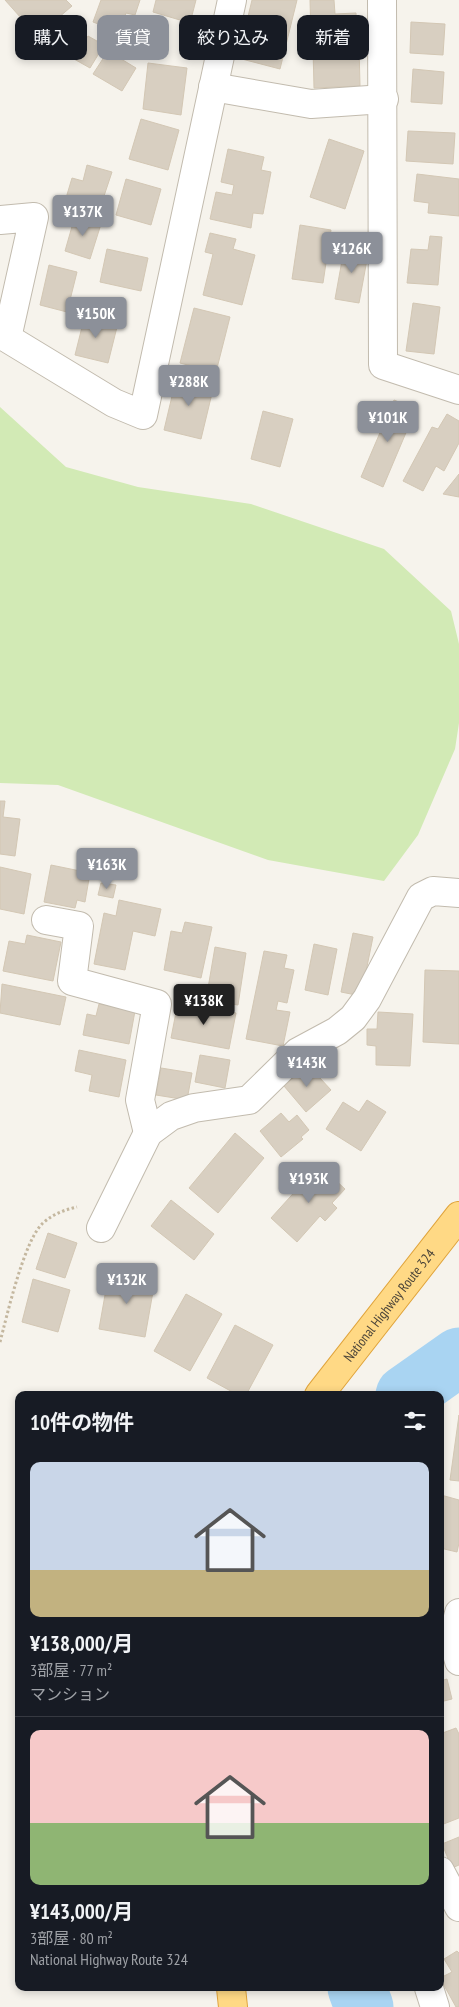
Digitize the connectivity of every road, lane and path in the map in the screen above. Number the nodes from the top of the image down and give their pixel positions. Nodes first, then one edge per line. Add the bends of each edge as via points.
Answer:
1 (232, 0) edge
2 (382, 0) edge
3 (213, 87) junction
4 (384, 99) junction
5 (0, 220) edge
6 (459, 390) edge
7 (459, 893) edge
8 (46, 920) dead end
9 (148, 1133) junction
10 (116, 1196) junction
11 (459, 1216) edge
12 (101, 1228) dead end
13 (0, 1342) edge
14 (322, 1391) edge
15 (459, 1612) edge
16 (459, 1661) edge
17 (444, 1879) edge
18 (459, 1907) edge
19 (231, 1991) edge
20 (430, 1991) edge
21 (233, 2007) edge
22 (435, 2007) edge

1 - 3 street
2 - 4 street
3 - 4 street via 310,104
3 - 5 street via 143,415 114,402 7,338 34,217
4 - 6 street via 384,365
7 - 9 street via 433,891 421,897 353,1018 298,1052 249,1100 194,1108 170,1116
8 - 9 street via 79,926 72,981 157,1004 140,1100
9 - 10 street
10 - 12 street
10 - 13 path via 59,1212 42,1224 28,1244
11 - 14 highway, National Highway Route 324
15 - 16 street via 456,1622
17 - 18 street
19 - 21 highway
20 - 22 street

